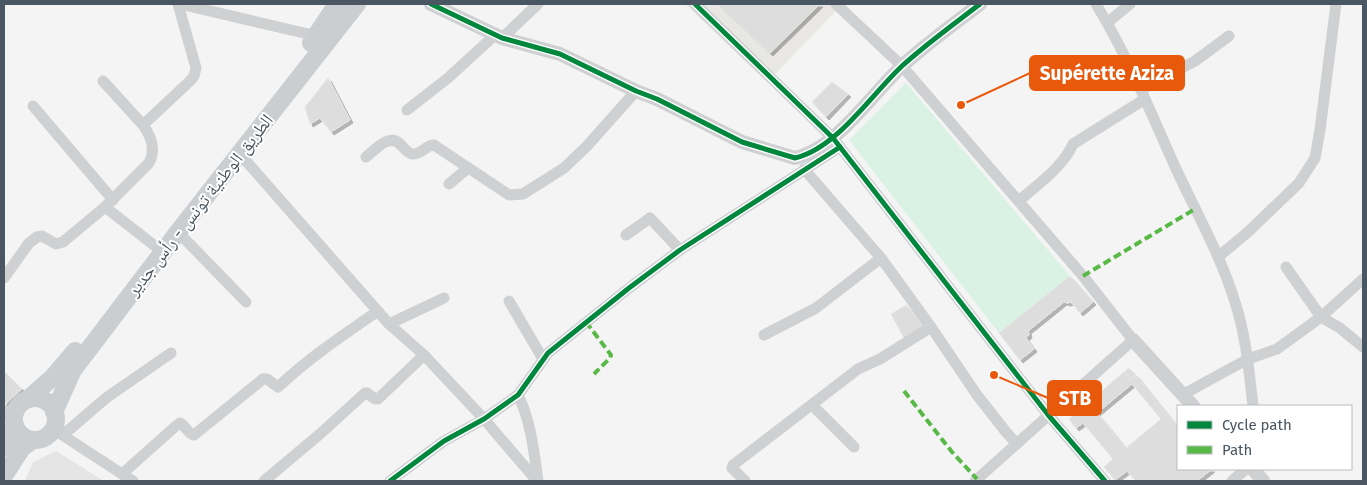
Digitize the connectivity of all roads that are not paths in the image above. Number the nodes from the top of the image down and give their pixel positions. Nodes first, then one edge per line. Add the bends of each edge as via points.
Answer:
1 (179, 4) edge
2 (338, 4) edge
3 (357, 4) edge
4 (431, 4) edge
5 (538, 4) edge
6 (695, 4) edge
7 (836, 4) edge
8 (980, 4) edge
9 (1096, 4) edge
10 (1130, 4) edge
11 (1336, 4) edge
12 (1108, 22) junction
13 (317, 36) junction
14 (498, 36) junction
15 (1229, 36) dead end
16 (902, 66) junction
17 (103, 81) dead end
18 (636, 91) junction
19 (1143, 94) junction
20 (33, 106) dead end
21 (407, 110) dead end
22 (143, 125) junction
23 (837, 143) junction
24 (240, 154) junction
25 (366, 157) dead end
26 (468, 168) junction
27 (804, 169) junction
28 (449, 184) dead end
29 (1019, 201) junction
30 (109, 203) junction
31 (178, 232) junction
32 (626, 235) dead end
33 (155, 246) junction
34 (680, 250) junction
35 (1218, 257) junction
36 (880, 258) junction
37 (1286, 267) dead end
38 (4, 278) edge
39 (1363, 278) edge
40 (444, 298) dead end
41 (509, 301) dead end
42 (246, 302) dead end
43 (378, 311) junction
44 (1321, 317) junction
45 (389, 324) junction
46 (931, 327) junction
47 (764, 335) dead end
48 (1132, 340) junction
49 (1363, 347) edge
50 (170, 353) dead end
51 (424, 355) junction
52 (543, 359) junction
53 (1248, 359) junction
54 (518, 394) junction
55 (1182, 395) junction
56 (28, 400) junction
57 (812, 405) junction
58 (1192, 405) edge
59 (1253, 405) edge
60 (1049, 416) junction
61 (11, 418) edge
62 (484, 419) junction
63 (57, 426) junction
64 (33, 440) junction
65 (1017, 444) junction
66 (4, 446) edge
67 (854, 447) dead end
68 (1256, 472) edge
69 (122, 474) junction
70 (4, 476) edge
71 (132, 481) edge
72 (264, 481) edge
73 (390, 481) edge
74 (538, 481) edge
75 (745, 481) edge
76 (975, 481) edge
77 (1105, 481) edge
78 (1232, 481) edge

1 - 13 street
1 - 22 street via 195,61 194,76
2 - 13 main road, الطريق الوطنية تونس - رأس جدير
3 - 24 main road, الطريق الوطنية تونس - رأس جدير
4 - 14 street
5 - 14 street
6 - 23 street
7 - 16 street
8 - 16 street
9 - 12 street
10 - 12 street
11 - 35 street via 1315,158 1299,183
12 - 19 street
13 - 33 main road, الطريق الوطنية تونس - رأس جدير
14 - 18 street via 560,54
14 - 21 street
15 - 19 street
16 - 23 street
16 - 29 street
17 - 22 street
18 - 23 street via 742,142 795,158
18 - 26 street via 564,168 523,194 509,195
19 - 29 street via 1073,144 1061,163
19 - 35 street
20 - 30 street
22 - 30 street via 151,139 152,158
23 - 27 street
23 - 60 street
24 - 31 main road, الطريق الوطنية تونس - رأس جدير
24 - 43 street
25 - 26 street via 385,142 396,140 413,154 431,144 436,145
26 - 28 street
27 - 34 street
27 - 36 street
29 - 48 street
30 - 33 street
30 - 38 street via 60,244 42,236 33,239
31 - 42 street
31 - 63 main road, الطريق الوطنية تونس - رأس جدير via 73,370
32 - 34 street via 650,218
33 - 56 main road, الطريق الوطنية تونس - رأس جدير via 94,329 52,378
34 - 52 street
35 - 53 street via 1235,301
36 - 46 street
36 - 47 street via 816,308
37 - 44 street
39 - 44 street
40 - 45 street
41 - 52 street
43 - 45 street
43 - 69 street via 298,368 278,387 264,379 194,435 180,423
44 - 49 street
44 - 53 street via 1277,349
45 - 51 street
46 - 57 street via 858,369
46 - 65 street via 977,395
48 - 55 street
48 - 60 street
50 - 63 street via 106,398
51 - 62 street
51 - 72 street via 378,399 365,393
52 - 54 street
53 - 55 street
53 - 59 street
54 - 62 street
54 - 74 street via 534,446
55 - 58 street
56 - 61 main road via 18,406
56 - 63 main road via 41,399 52,407
57 - 67 street
57 - 75 street via 733,465 732,468
60 - 65 street
60 - 77 street
61 - 64 main road via 22,435
61 - 66 main road
62 - 73 street via 444,441
62 - 74 street
63 - 64 main road via 44,437
63 - 69 street
64 - 70 main road via 22,448
65 - 76 street
68 - 78 street
69 - 71 street

